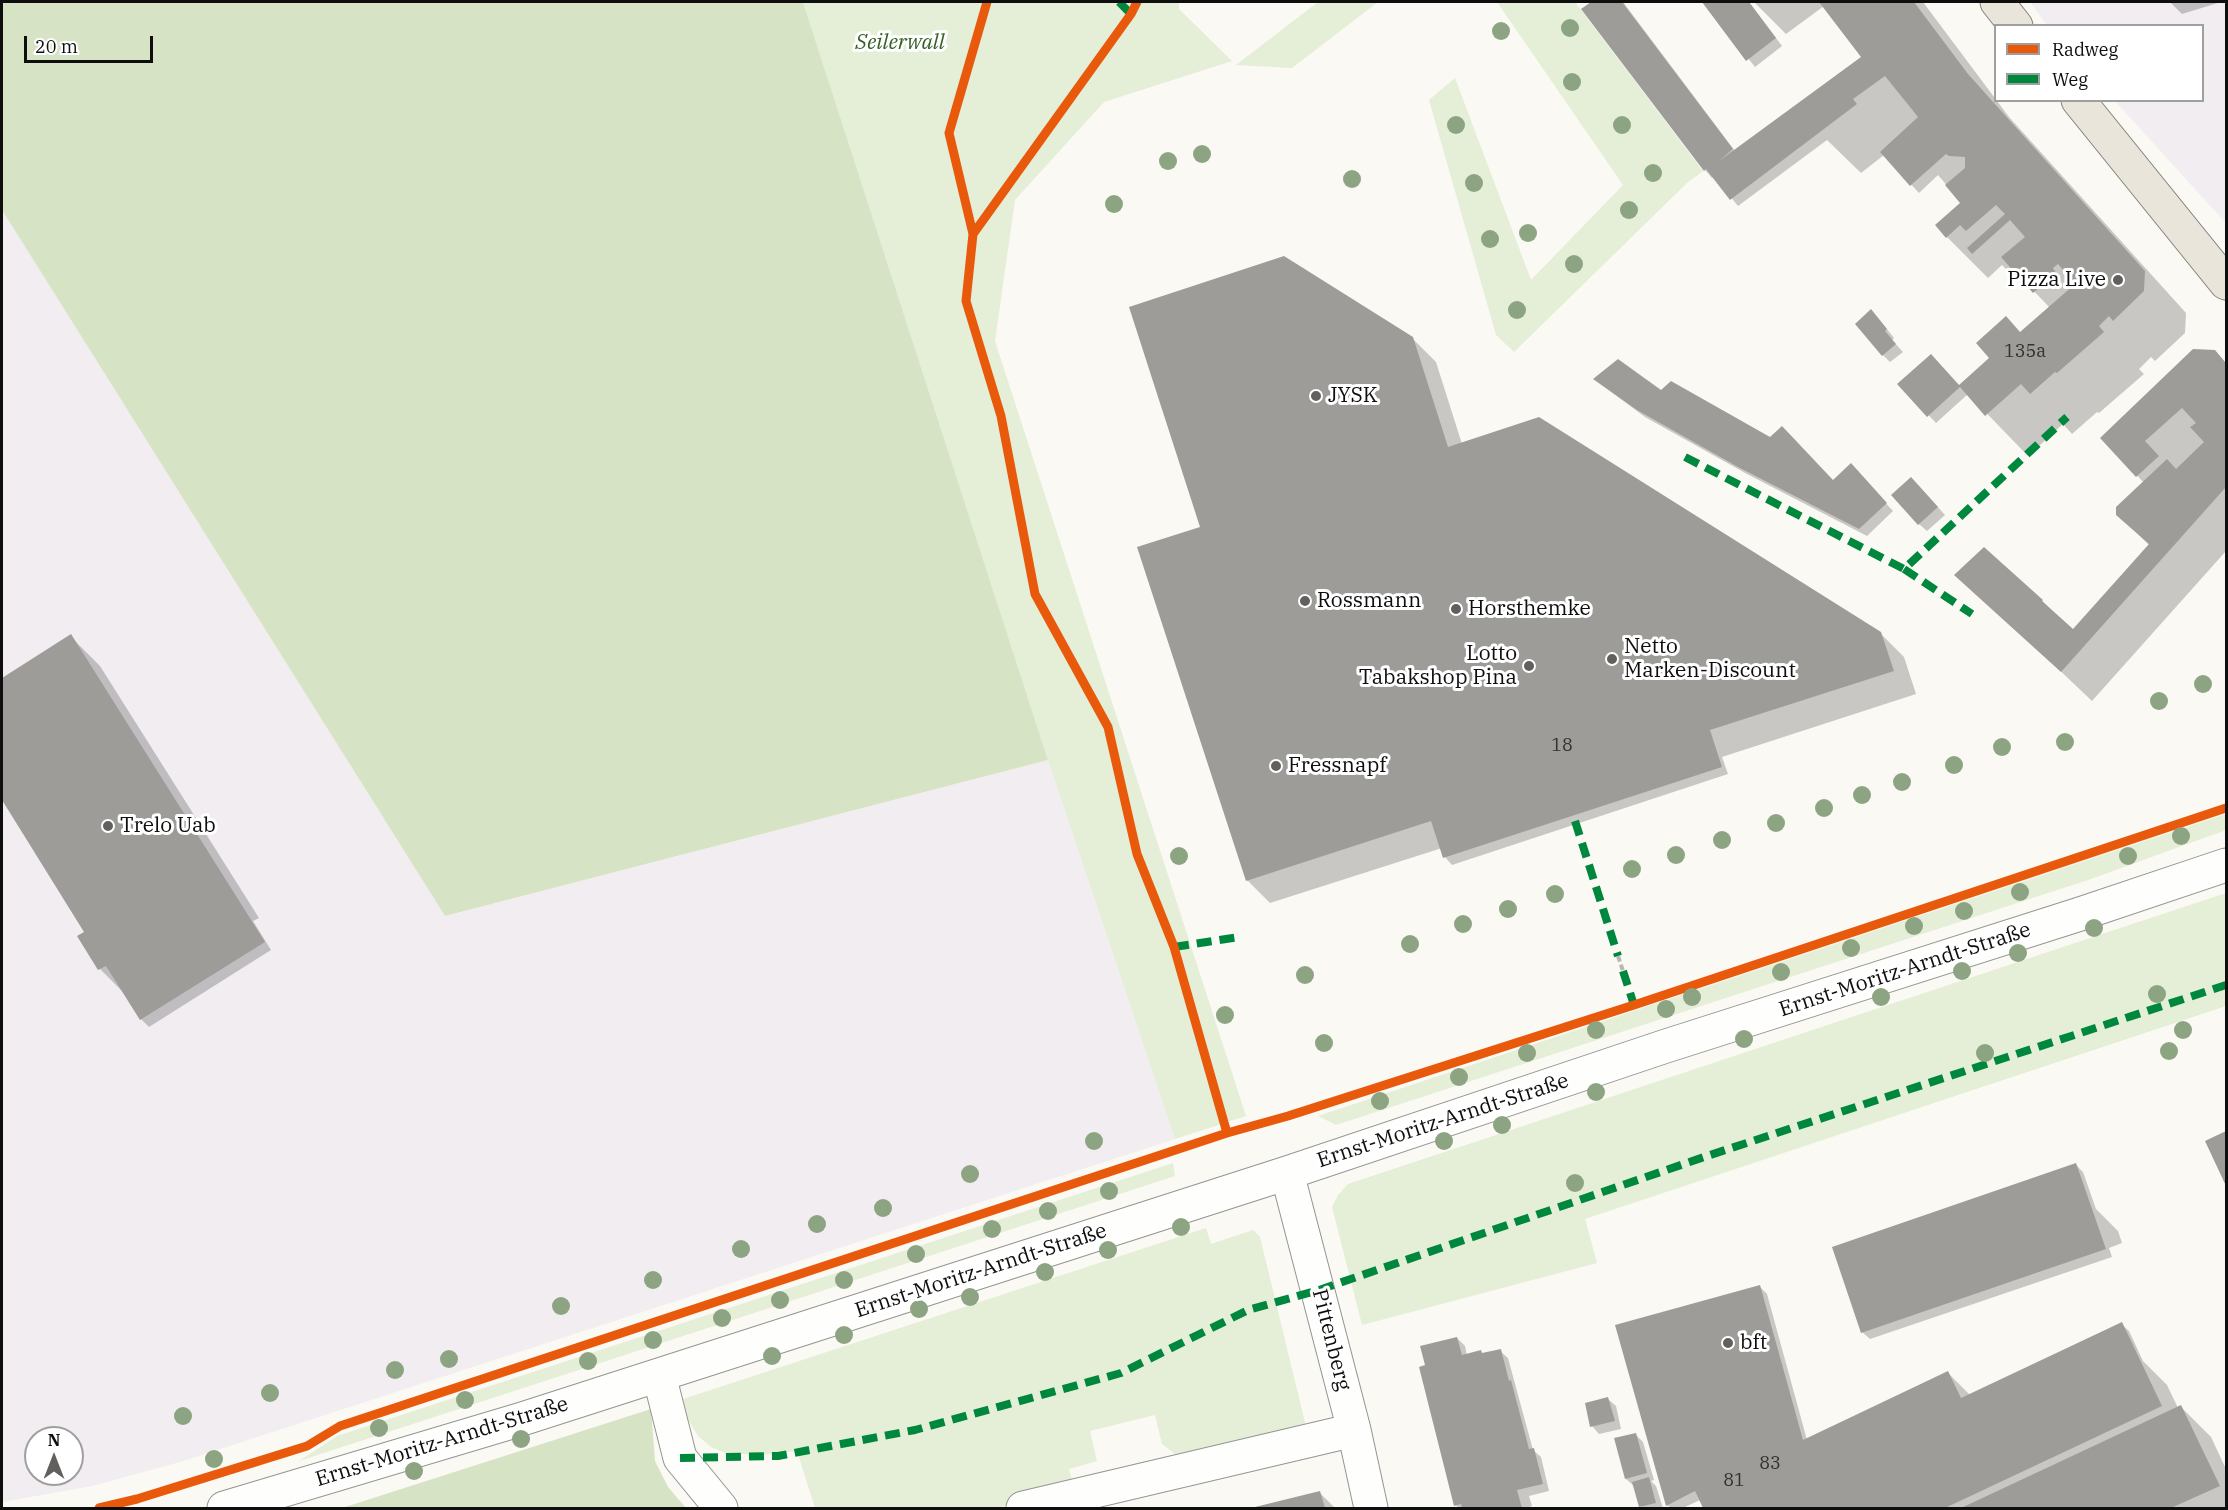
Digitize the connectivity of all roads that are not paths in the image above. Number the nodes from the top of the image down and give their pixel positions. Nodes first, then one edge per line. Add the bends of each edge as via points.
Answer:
1 (1997, 2) edge
2 (2014, 24) edge
3 (2080, 102) edge
4 (2226, 283) edge
5 (2226, 865) edge
6 (1287, 1173) junction
7 (659, 1375) junction
8 (1354, 1430) junction
9 (224, 1509) edge
10 (721, 1509) edge
11 (1023, 1509) edge
12 (1371, 1509) edge

1 - 2 main road
3 - 4 main road
5 - 6 street, Ernst-Moritz-Arndt-Straße
6 - 7 street, Ernst-Moritz-Arndt-Straße
6 - 8 street, Pittenberg
7 - 9 street, Ernst-Moritz-Arndt-Straße
7 - 10 street via 680,1458
8 - 11 street
8 - 12 street, Pittenberg

